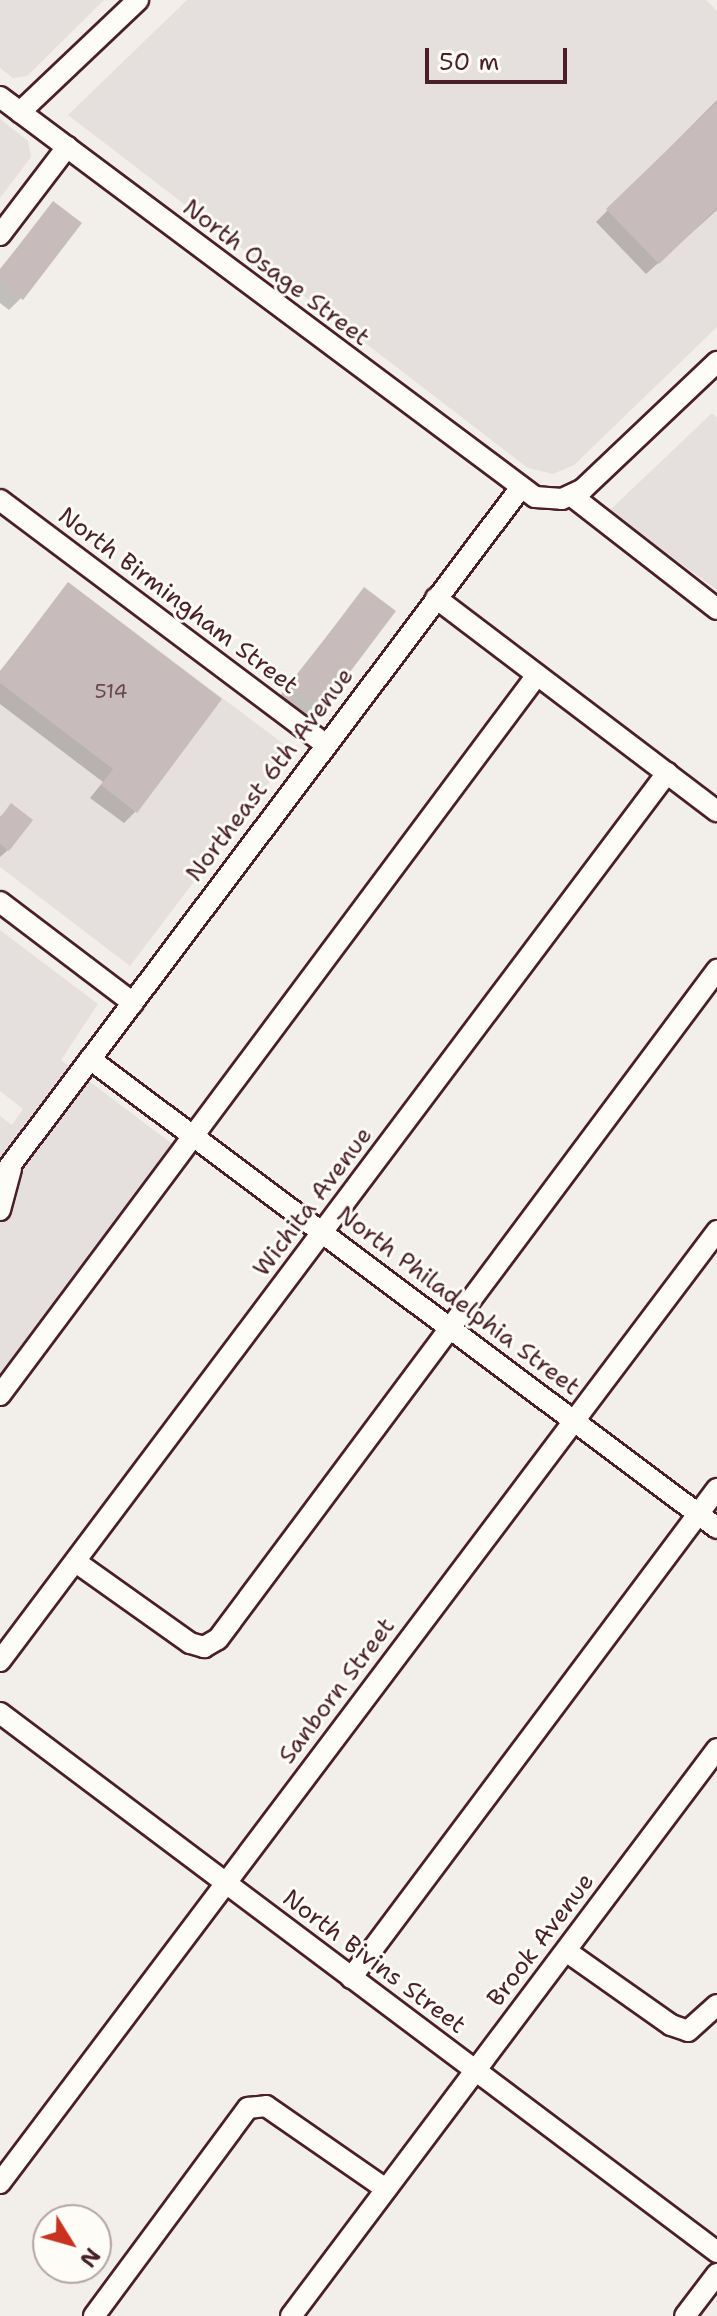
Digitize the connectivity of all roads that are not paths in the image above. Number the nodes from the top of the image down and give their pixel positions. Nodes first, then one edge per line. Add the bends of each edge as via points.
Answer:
1 (138, 0) edge
2 (0, 97) edge
3 (20, 112) junction
4 (67, 147) junction
5 (0, 235) edge
6 (717, 362) edge
7 (519, 490) junction
8 (572, 496) junction
9 (0, 500) edge
10 (436, 598) junction
11 (717, 609) edge
12 (537, 675) junction
13 (325, 744) junction
14 (667, 773) junction
15 (717, 811) edge
16 (0, 902) edge
17 (717, 970) edge
18 (133, 1003) junction
19 (90, 1059) junction
20 (196, 1137) junction
21 (16, 1158) junction
22 (0, 1179) edge
23 (0, 1210) edge
24 (717, 1231) edge
25 (324, 1232) junction
26 (450, 1328) junction
27 (0, 1395) edge
28 (574, 1421) junction
29 (717, 1489) edge
30 (698, 1514) junction
31 (717, 1528) edge
32 (76, 1562) junction
33 (0, 1661) edge
34 (0, 1713) edge
35 (717, 1749) edge
36 (225, 1883) junction
37 (566, 1951) junction
38 (351, 1978) junction
39 (717, 2005) edge
40 (475, 2070) junction
41 (0, 2183) edge
42 (386, 2189) junction
43 (717, 2252) edge
44 (717, 2274) edge
45 (94, 2316) edge
46 (291, 2316) edge
47 (685, 2316) edge

1 - 3 street
2 - 3 street, North Osage Street
3 - 4 street, North Osage Street
4 - 5 street
4 - 7 street, North Osage Street
6 - 8 street
7 - 8 street via 549,499
7 - 10 street, Northeast 6th Avenue
8 - 11 street
9 - 13 street, North Birmingham Street
10 - 12 street
10 - 13 street, Northeast 6th Avenue
12 - 14 street
12 - 20 street
13 - 18 street, Northeast 6th Avenue
14 - 15 street
14 - 25 street, Wichita Avenue
16 - 18 street
17 - 26 street
18 - 19 street, Northeast 6th Avenue
19 - 20 street, North Philadelphia Street
19 - 21 street, Northeast 6th Avenue
20 - 25 street, North Philadelphia Street
20 - 27 street
21 - 22 street, Northeast 6th Avenue
21 - 23 street
24 - 28 street, Sanborn Street
25 - 26 street, North Philadelphia Street
25 - 32 street, Wichita Avenue
26 - 28 street, North Philadelphia Street
26 - 32 street via 218,1639 204,1647 190,1643
28 - 30 street, North Philadelphia Street
28 - 36 street, Sanborn Street
29 - 30 street
30 - 31 street, North Philadelphia Street
30 - 38 street
32 - 33 street, Wichita Avenue
34 - 36 street, North Bivins Street
35 - 37 street, Brook Avenue
36 - 38 street, North Bivins Street
36 - 41 street, Sanborn Street
37 - 39 street via 671,2025 688,2031
37 - 40 street, Brook Avenue
38 - 40 street, North Bivins Street
40 - 42 street, Brook Avenue
40 - 43 street, North Bivins Street
42 - 45 street via 266,2106 248,2108
42 - 46 street, Brook Avenue
44 - 47 street

